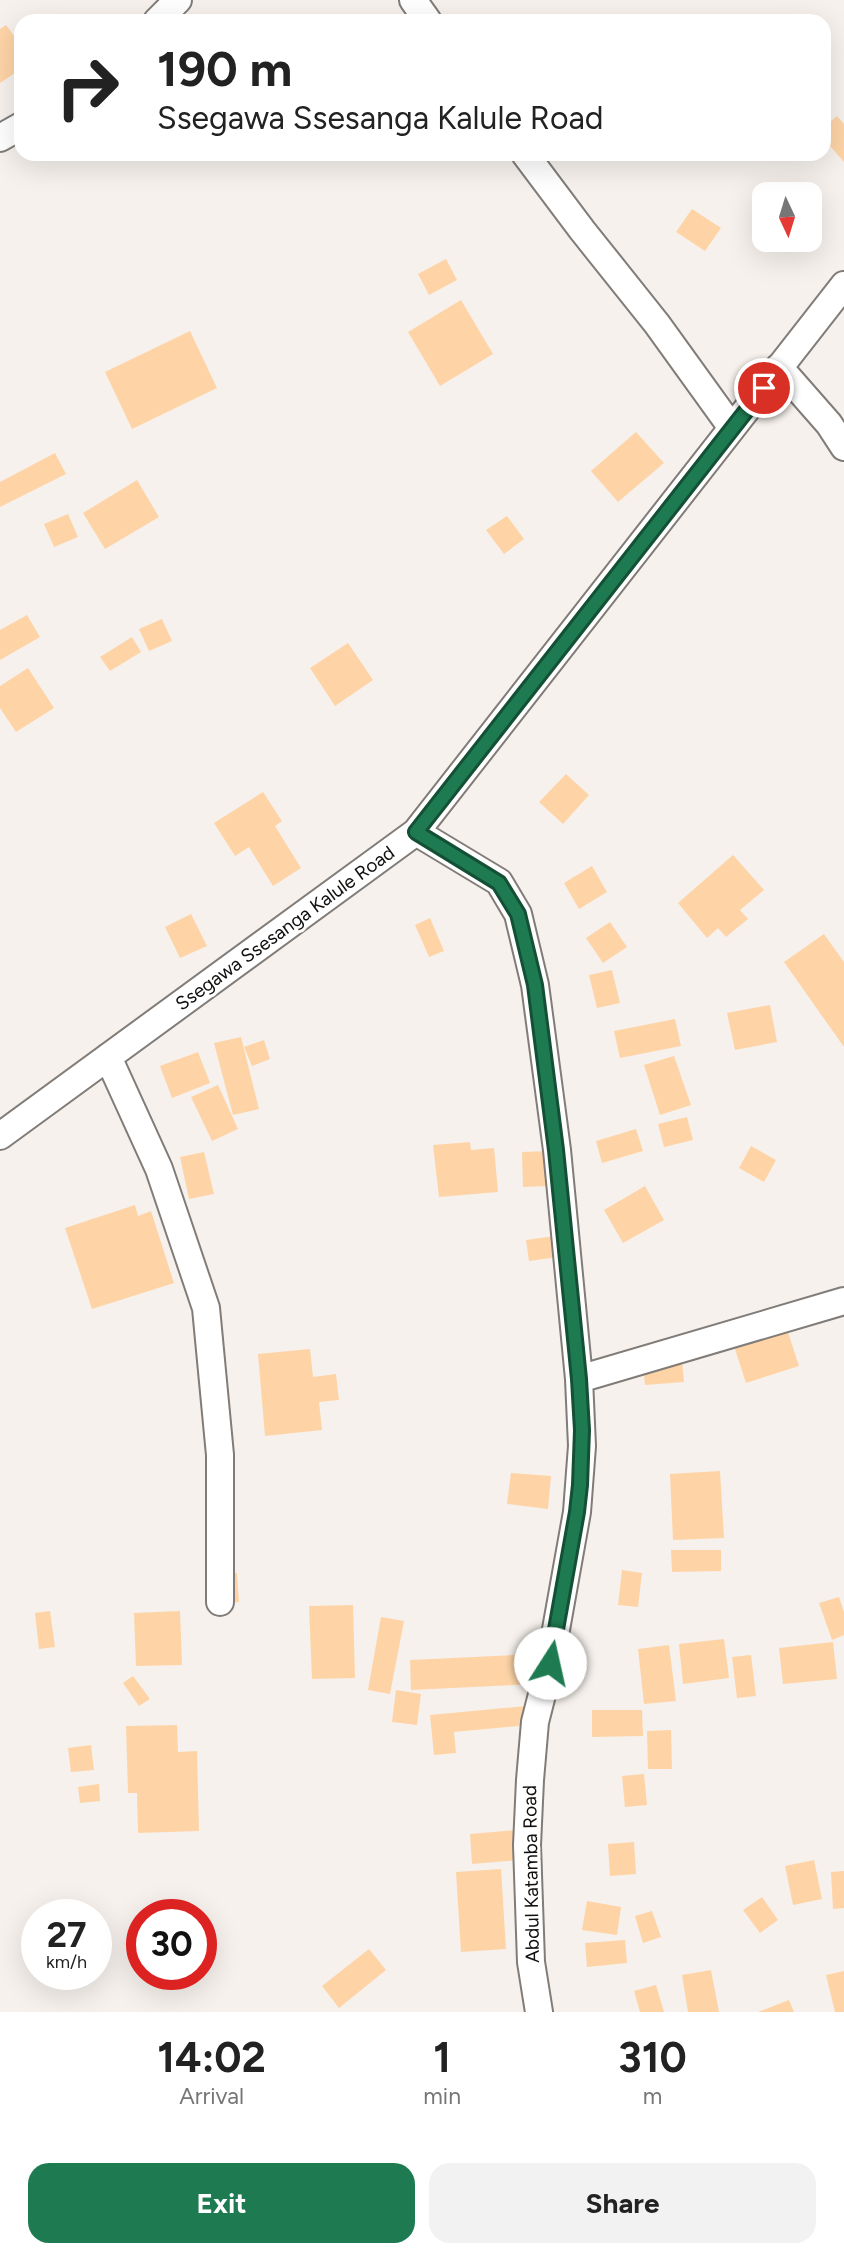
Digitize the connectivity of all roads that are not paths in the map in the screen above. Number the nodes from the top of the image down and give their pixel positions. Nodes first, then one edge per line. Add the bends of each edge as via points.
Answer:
1 (178, 0) edge
2 (164, 14) edge
3 (530, 161) edge
4 (844, 285) edge
5 (779, 368) junction
6 (732, 428) junction
7 (844, 447) edge
8 (416, 832) junction
9 (108, 1057) junction
10 (0, 1136) edge
11 (844, 1301) edge
12 (579, 1379) junction
13 (220, 1602) dead end
14 (538, 2012) edge

1 - 2 street
3 - 6 street
4 - 5 street, Ssegawa Ssesanga Kalule Road
5 - 6 street, Ssegawa Ssesanga Kalule Road
5 - 7 street
6 - 8 street, Ssegawa Ssesanga Kalule Road
8 - 9 street, Ssegawa Ssesanga Kalule Road
8 - 12 street, Abdul Katamba Road via 499,883 518,914 535,985
9 - 10 street, Ssegawa Ssesanga Kalule Road
9 - 13 street via 159,1169 206,1308 220,1455
11 - 12 street
12 - 14 street, Abdul Katamba Road via 582,1446 577,1512 535,1722 530,1780 527,1845

